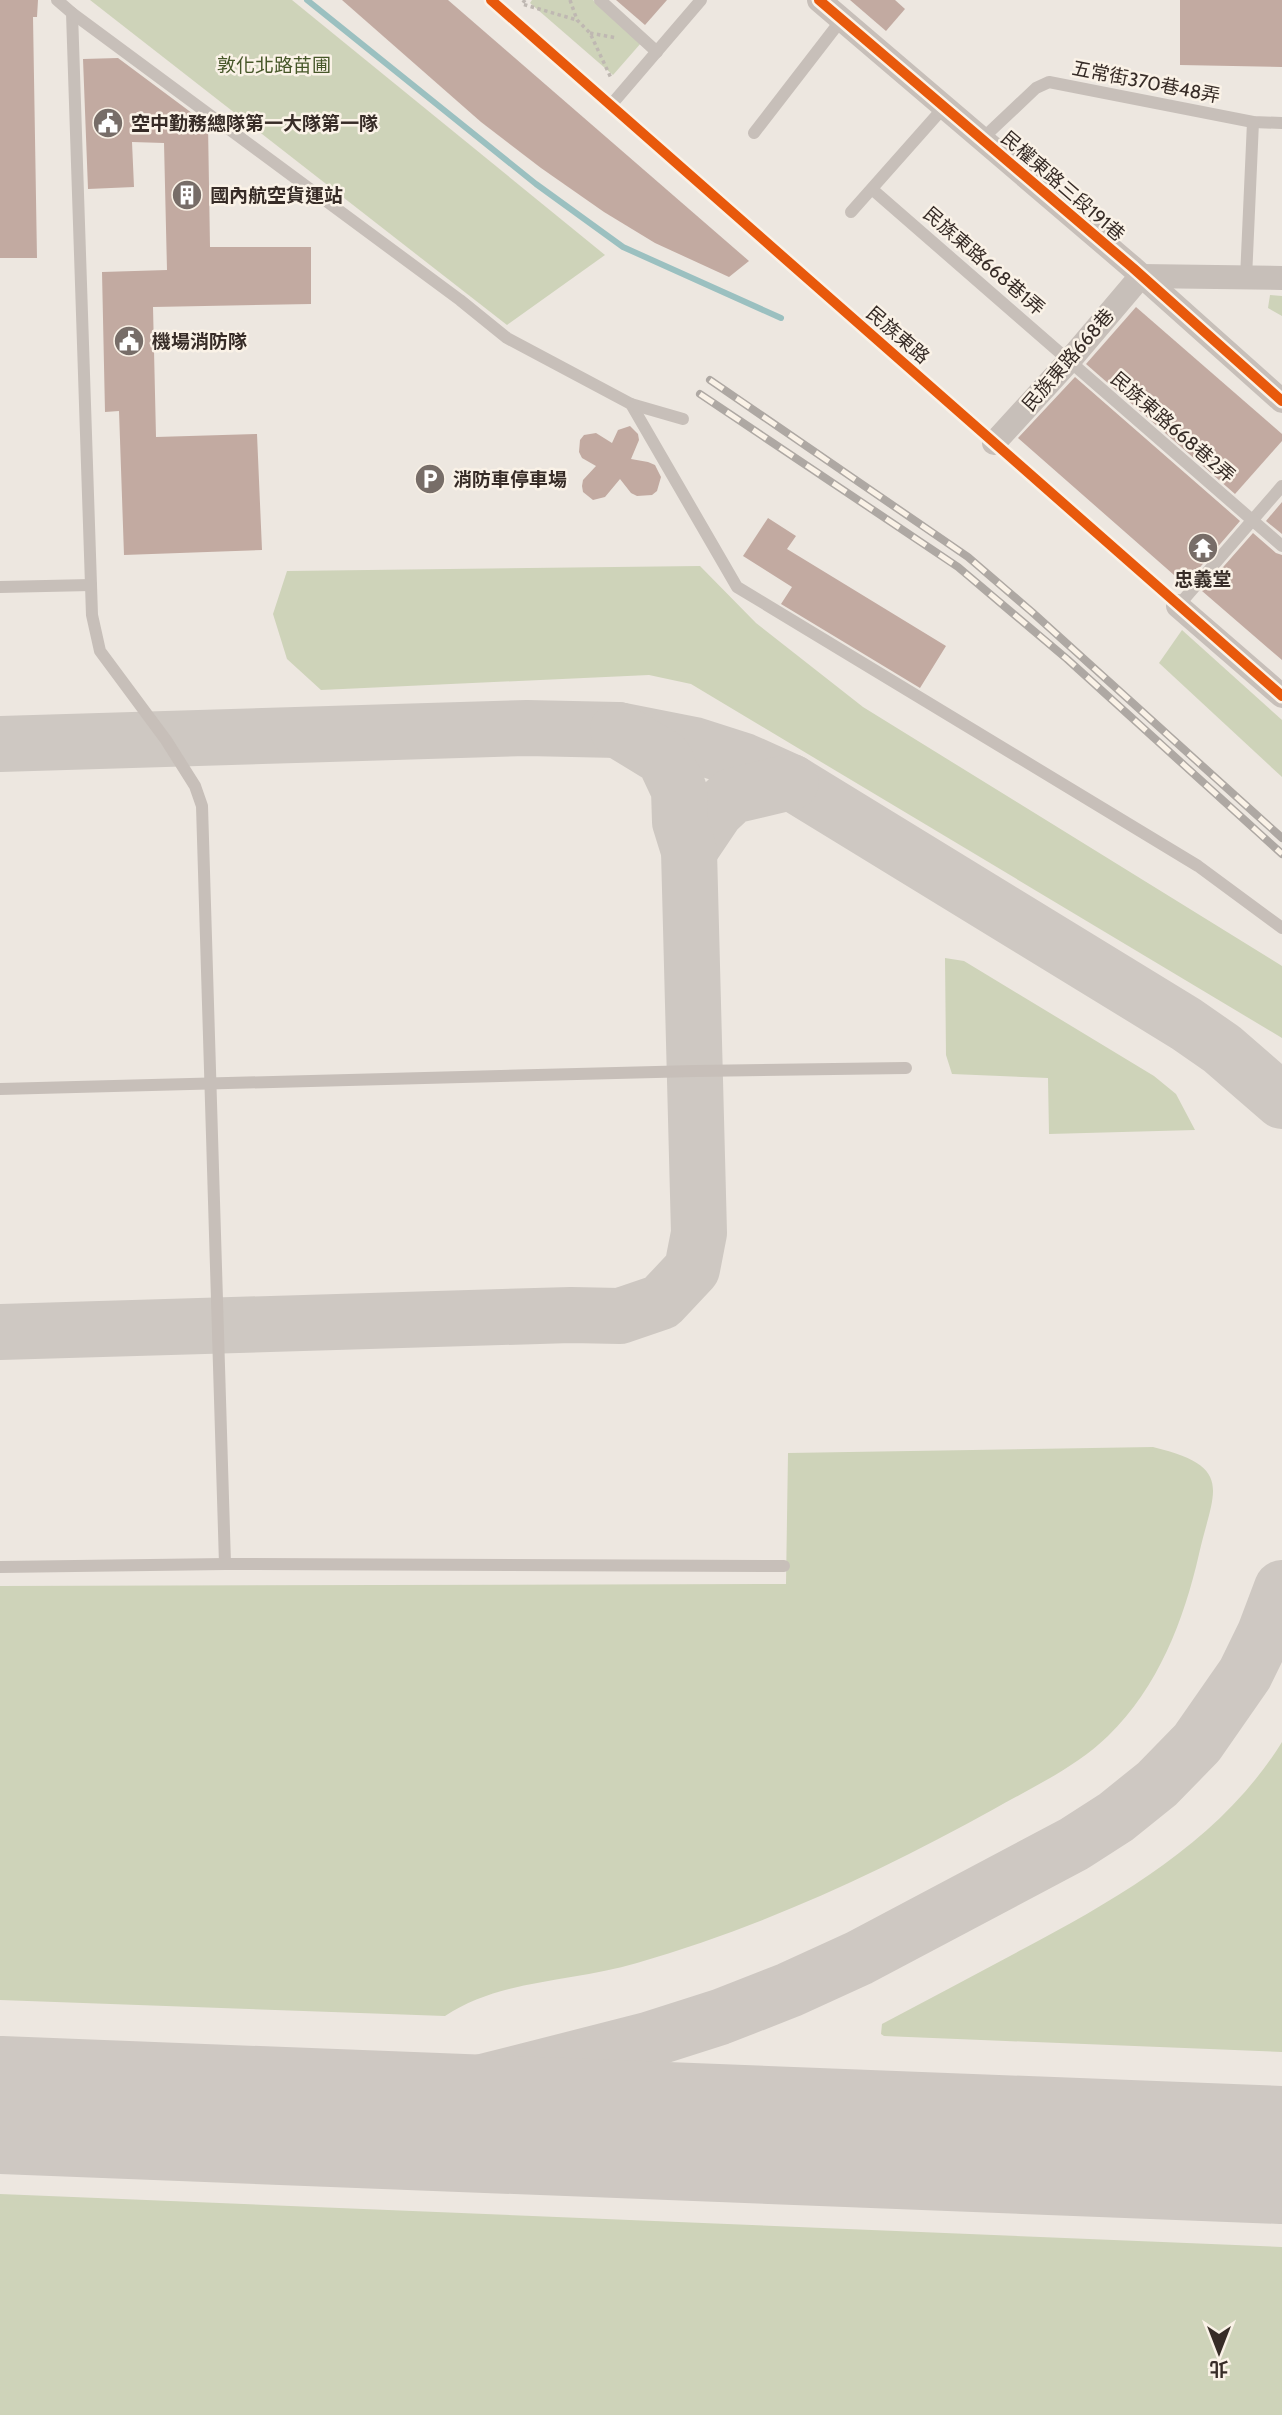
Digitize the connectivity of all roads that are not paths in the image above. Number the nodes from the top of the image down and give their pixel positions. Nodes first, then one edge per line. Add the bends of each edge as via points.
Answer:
1 (57, 0) edge
2 (491, 0) edge
3 (600, 0) edge
4 (701, 0) edge
5 (819, 0) edge
6 (72, 13) junction
7 (842, 19) junction
8 (657, 52) junction
9 (611, 105) junction
10 (945, 106) junction
11 (1253, 122) junction
12 (1282, 123) edge
13 (754, 133) dead end
14 (982, 139) junction
15 (873, 190) junction
16 (851, 212) dead end
17 (1141, 276) junction
18 (1246, 278) junction
19 (1282, 278) edge
20 (1069, 361) junction
21 (1282, 401) edge
22 (631, 404) junction
23 (683, 419) dead end
24 (994, 443) junction
25 (1282, 486) edge
26 (1253, 521) junction
27 (1282, 546) edge
28 (91, 585) junction
29 (0, 587) edge
30 (1178, 606) junction
31 (1282, 696) edge
32 (1282, 928) edge
33 (906, 1068) dead end
34 (209, 1082) junction
35 (0, 1089) edge
36 (225, 1564) junction
37 (784, 1566) dead end
38 (0, 1567) edge

1 - 6 lane
2 - 9 lane, 民族東路
3 - 8 lane
4 - 8 lane
5 - 7 street, 民權東路三段191巷
6 - 22 lane via 507,338
6 - 28 lane
7 - 10 street, 民權東路三段191巷
7 - 13 lane
8 - 9 lane
9 - 24 lane, 民族東路
10 - 14 street, 民權東路三段191巷
10 - 15 lane
11 - 12 lane, 五常街370巷48弄
11 - 14 lane, 五常街370巷48弄 via 1049,82 1036,88
11 - 18 lane
14 - 17 street, 民權東路三段191巷
15 - 16 lane
15 - 20 lane, 民族東路668巷1弄
17 - 18 street
17 - 20 street, 民族東路668巷
17 - 21 street, 民權東路三段191巷
18 - 19 street
20 - 24 street, 民族東路668巷
20 - 26 lane, 民族東路668巷2弄
22 - 23 lane
22 - 32 lane via 737,587 1198,866
24 - 30 lane, 民族東路
25 - 26 lane
26 - 27 lane, 民族東路668巷2弄
26 - 30 lane
28 - 29 lane
28 - 34 lane via 100,651 166,740 202,806
30 - 31 street, 民族東路
33 - 34 lane
34 - 35 lane
34 - 36 lane
36 - 37 lane
36 - 38 lane

